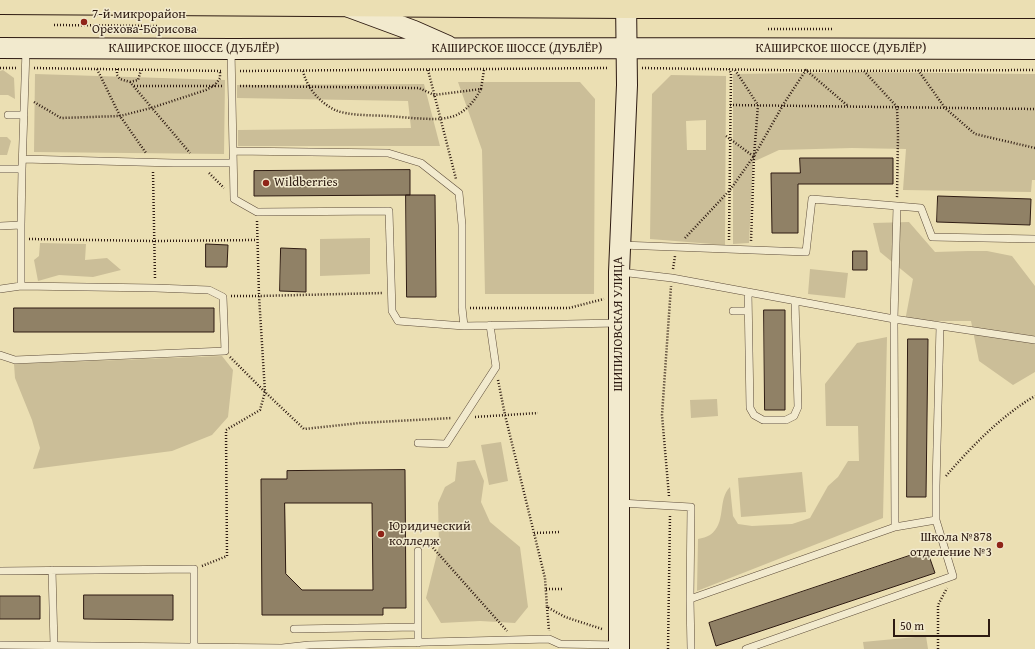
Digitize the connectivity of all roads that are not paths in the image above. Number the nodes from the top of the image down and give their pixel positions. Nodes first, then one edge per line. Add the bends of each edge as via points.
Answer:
1 (0, 4) edge
2 (627, 4) edge
3 (346, 5) junction
4 (1035, 6) edge
5 (0, 48) edge
6 (26, 48) junction
7 (627, 48) junction
8 (232, 49) junction
9 (454, 49) junction
10 (1035, 49) edge
11 (8, 115) dead end
12 (24, 116) junction
13 (233, 151) junction
14 (23, 159) junction
15 (233, 163) junction
16 (0, 169) edge
17 (22, 169) junction
18 (897, 206) junction
19 (21, 225) junction
20 (0, 226) edge
21 (1035, 239) edge
22 (620, 244) junction
23 (619, 272) junction
24 (21, 286) junction
25 (0, 289) edge
26 (748, 292) junction
27 (795, 301) junction
28 (748, 310) junction
29 (733, 311) dead end
30 (894, 319) junction
31 (619, 323) junction
32 (490, 325) junction
33 (464, 326) junction
34 (940, 326) junction
35 (1035, 340) edge
36 (0, 355) edge
37 (418, 443) dead end
38 (618, 502) junction
39 (936, 520) junction
40 (895, 527) junction
41 (418, 551) dead end
42 (0, 570) edge
43 (52, 570) junction
44 (690, 599) junction
45 (418, 627) junction
46 (294, 629) dead end
47 (418, 643) junction
48 (0, 645) edge
49 (54, 645) junction
50 (194, 647) junction
51 (619, 647) edge
52 (691, 649) edge
53 (746, 649) edge

1 - 3 main road
2 - 3 main road
2 - 4 main road
2 - 7 main road, ШИПИЛОВСКАЯ УЛИЦА
3 - 9 main road
5 - 6 main road, КАШИРСКОЕ ШОССЕ (ДУБЛЁР)
6 - 8 main road, КАШИРСКОЕ ШОССЕ (ДУБЛЁР)
6 - 12 lane
7 - 9 main road, КАШИРСКОЕ ШОССЕ (ДУБЛЁР)
7 - 10 main road, КАШИРСКОЕ ШОССЕ (ДУБЛЁР)
7 - 22 main road, ШИПИЛОВСКАЯ УЛИЦА
8 - 9 main road, КАШИРСКОЕ ШОССЕ (ДУБЛЁР)
8 - 13 lane
11 - 12 lane
12 - 14 lane
13 - 15 lane
13 - 33 lane via 388,153 421,164 459,193
14 - 15 lane
14 - 17 lane
15 - 33 lane via 234,199 257,212 389,211 392,311 398,321
16 - 17 lane
17 - 19 lane
18 - 21 lane via 921,208 932,237
18 - 22 lane via 812,199 806,252
18 - 30 lane
19 - 20 lane
19 - 24 lane
22 - 23 main road, ШИПИЛОВСКАЯ УЛИЦА
23 - 26 lane via 672,278
23 - 31 main road, ШИПИЛОВСКАЯ УЛИЦА
24 - 25 lane
24 - 36 lane via 209,290 223,297 225,350 15,360
26 - 27 lane
26 - 28 lane
27 - 28 lane via 798,407 794,416 786,420 763,420 754,415 750,408
27 - 30 lane
28 - 29 lane
30 - 34 lane
30 - 40 lane
31 - 32 lane
31 - 38 main road, ШИПИЛОВСКАЯ УЛИЦА
32 - 33 lane
32 - 37 lane via 496,367 446,444
34 - 35 lane
34 - 39 lane
38 - 44 lane via 691,507
38 - 51 main road, ШИПИЛОВСКАЯ УЛИЦА
39 - 40 lane
39 - 53 lane via 953,576
40 - 44 lane
41 - 45 lane
42 - 43 lane
43 - 49 lane
43 - 50 lane via 194,570
44 - 52 lane
45 - 46 lane
45 - 47 lane
47 - 50 lane via 282,648
47 - 51 lane via 550,639 560,644
48 - 49 lane
49 - 50 lane

